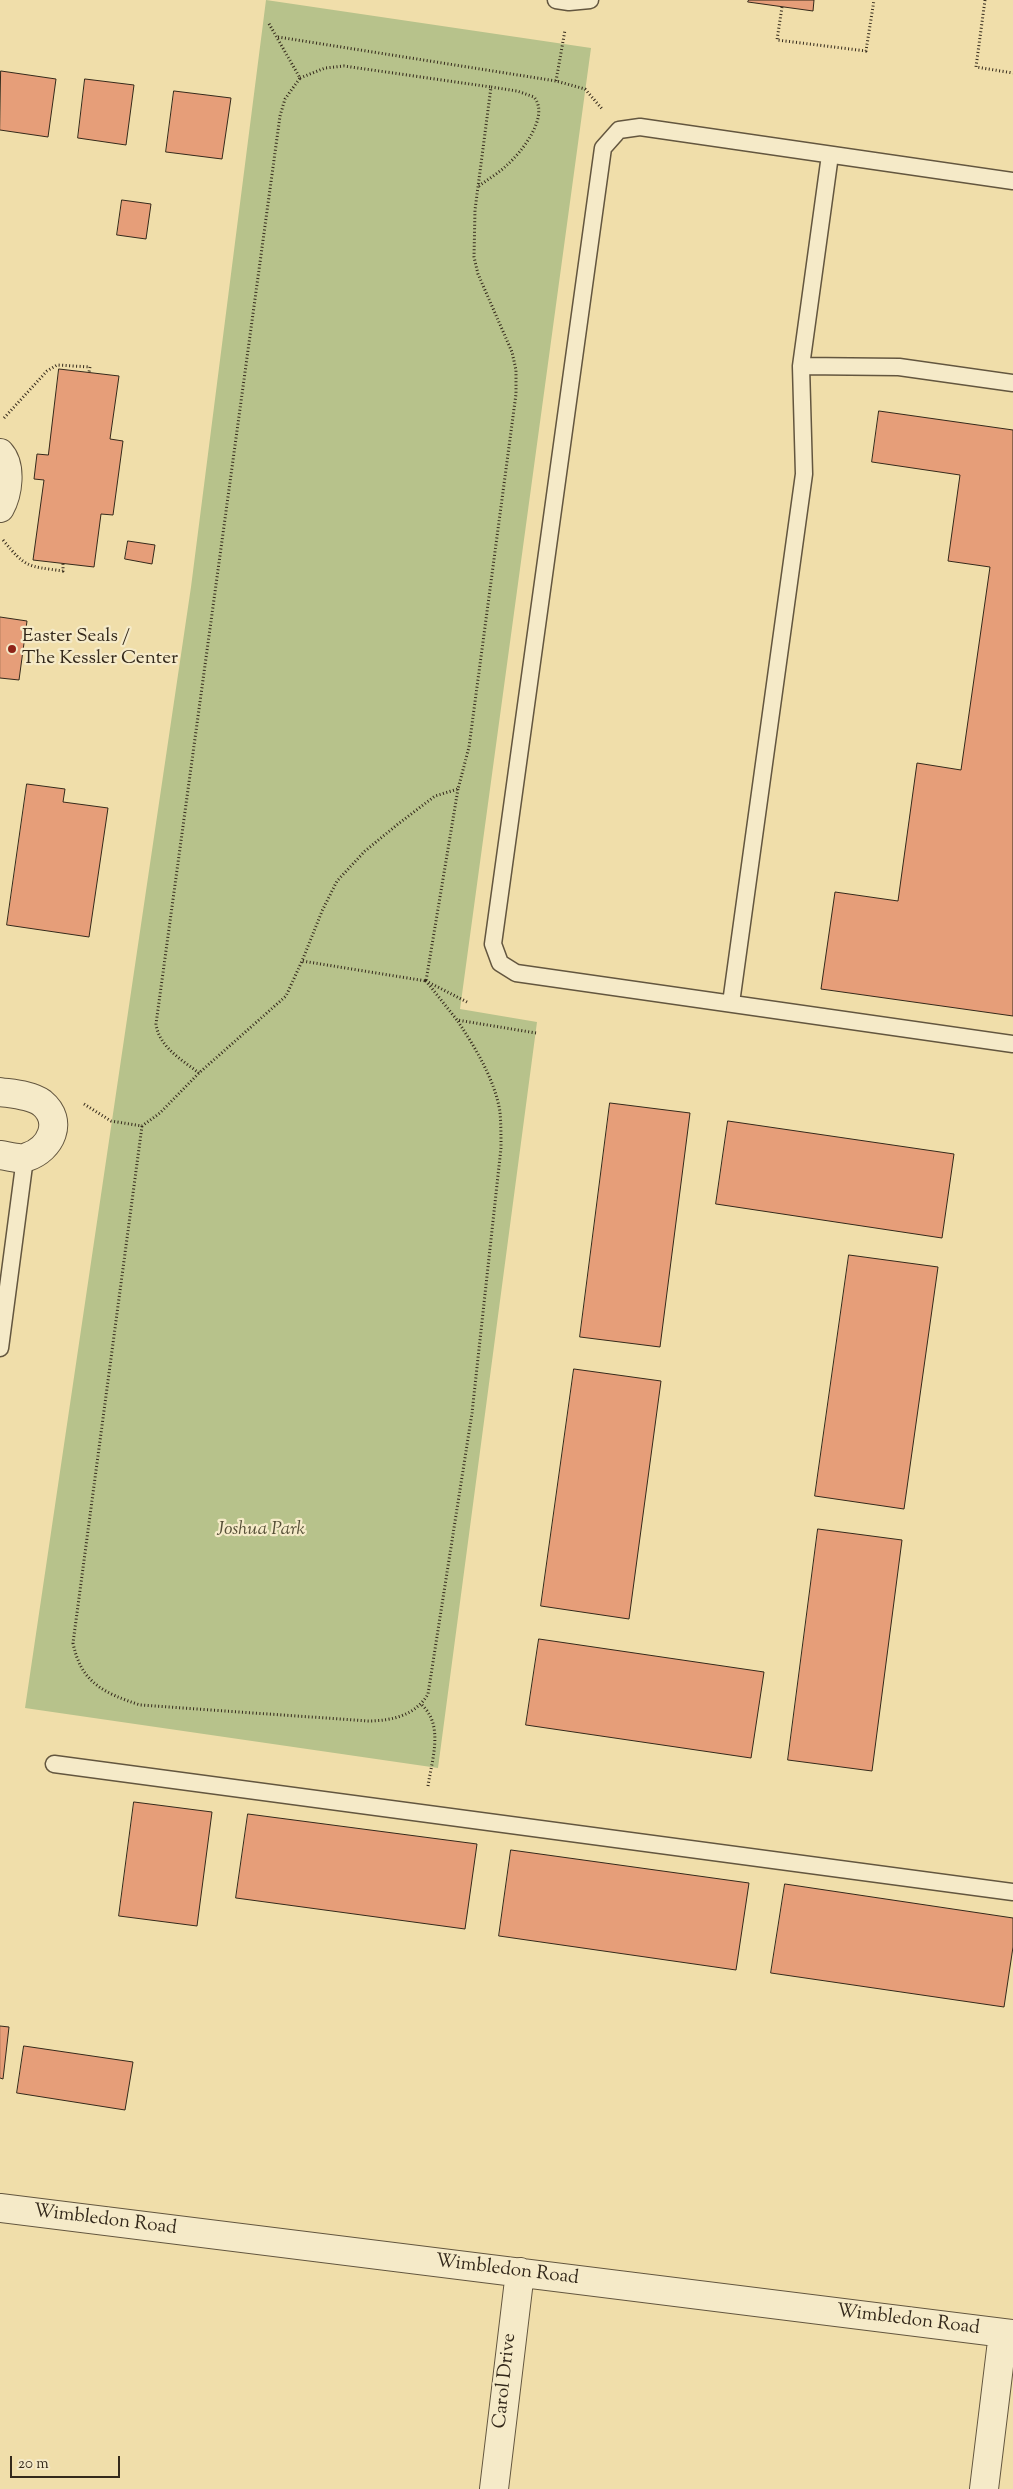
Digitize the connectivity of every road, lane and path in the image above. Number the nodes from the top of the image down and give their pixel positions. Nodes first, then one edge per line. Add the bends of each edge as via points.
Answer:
1 (590, 0) edge
2 (874, 0) edge
3 (985, 0) edge
4 (562, 1) edge
5 (782, 7) dead end
6 (268, 22) dead end
7 (278, 36) junction
8 (1013, 73) edge
9 (300, 78) junction
10 (556, 81) junction
11 (491, 86) junction
12 (585, 89) dead end
13 (830, 155) junction
14 (1013, 181) edge
15 (479, 186) junction
16 (800, 366) junction
17 (90, 372) dead end
18 (1013, 383) edge
19 (4, 418) dead end
20 (0, 453) edge
21 (0, 508) edge
22 (3, 540) dead end
23 (63, 563) dead end
24 (458, 789) junction
25 (302, 962) junction
26 (426, 981) junction
27 (467, 1002) dead end
28 (731, 1003) junction
29 (457, 1020) junction
30 (536, 1033) dead end
31 (1013, 1044) edge
32 (199, 1073) junction
33 (0, 1092) edge
34 (80, 1102) dead end
35 (142, 1126) junction
36 (12, 1157) edge
37 (0, 1348) edge
38 (422, 1705) junction
39 (54, 1764) dead end
40 (424, 1814) junction
41 (1013, 1892) edge
42 (0, 2208) edge
43 (520, 2272) junction
44 (1008, 2334) edge
45 (494, 2489) edge
46 (984, 2489) edge

1 - 4 lane
2 - 5 path via 866,51 777,40
3 - 8 path via 976,68
4 - 10 path
6 - 7 path
7 - 9 path
7 - 10 path
9 - 11 path via 326,68 344,66
9 - 32 path via 285,99 280,116 156,1024 158,1035 174,1055
10 - 12 path
11 - 15 path
11 - 15 path via 528,94 537,101 540,109 536,125 517,154 508,165
13 - 14 lane
13 - 16 lane
13 - 28 lane via 640,127 620,130 603,148 493,944 500,963 516,972
15 - 24 path via 474,257 478,274 512,352 516,394 469,747
16 - 18 lane via 899,367
16 - 28 lane via 804,474
17 - 19 path via 90,367 57,365 47,371
20 - 21 street via 4,458 8,482
22 - 23 path via 21,562 28,565 62,571
24 - 25 path via 435,796 398,824 365,851 337,881
24 - 26 path
25 - 26 path
25 - 32 path via 286,996
26 - 27 path
26 - 29 path
28 - 31 lane
29 - 30 path
29 - 38 path via 494,1089 500,1112 501,1148 472,1413 428,1694
32 - 35 path via 160,1113
33 - 36 street via 41,1102 53,1117 53,1134 43,1150
34 - 35 path via 111,1121
35 - 38 path via 73,1643 76,1658 95,1685 140,1705 375,1721 406,1714
36 - 37 lane
38 - 40 path via 431,1713 436,1728
39 - 40 lane
40 - 41 lane
42 - 43 street, Wimbledon Road
43 - 44 street, Wimbledon Road
43 - 45 street, Carol Drive
44 - 46 street

